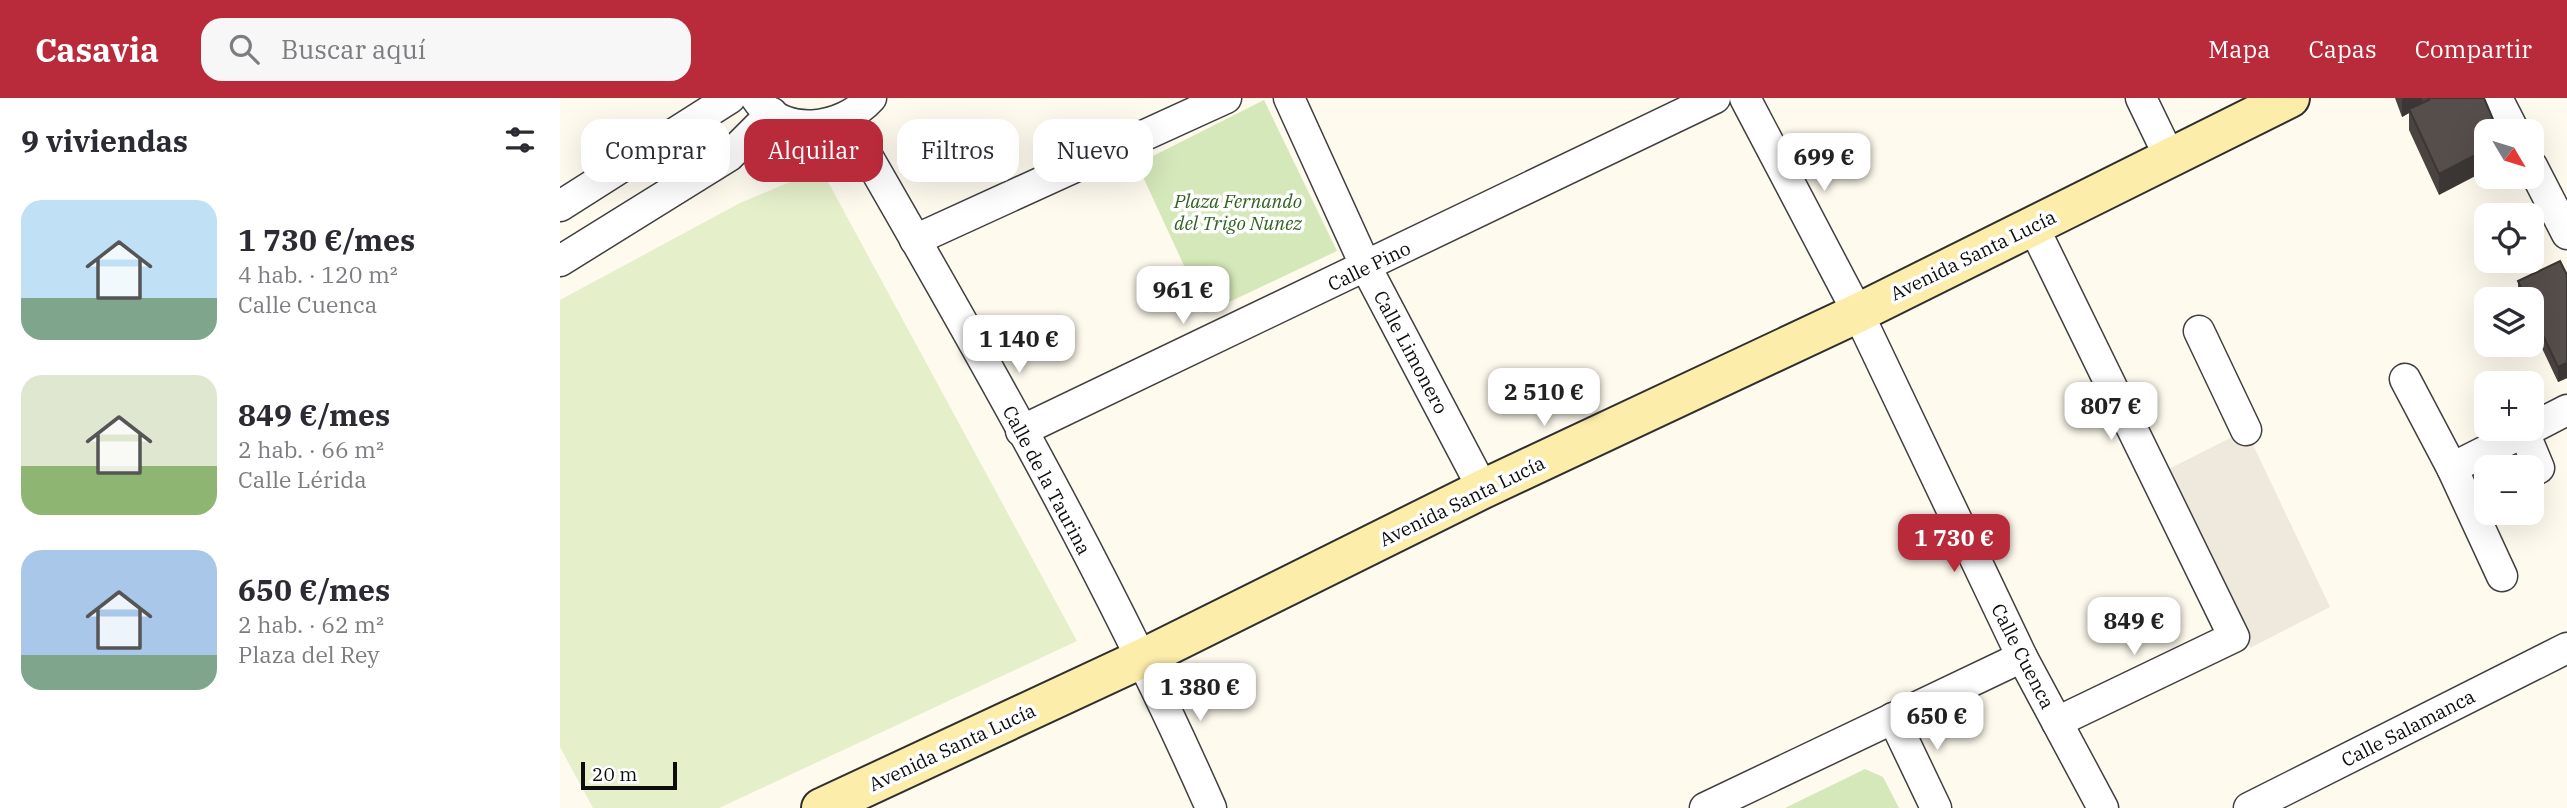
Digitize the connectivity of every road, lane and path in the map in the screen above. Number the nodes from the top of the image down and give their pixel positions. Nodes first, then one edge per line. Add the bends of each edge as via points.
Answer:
1 (730, 98) edge
2 (871, 98) edge
3 (1226, 98) edge
4 (1289, 98) edge
5 (1715, 98) edge
6 (1745, 98) edge
7 (2141, 98) edge
8 (2290, 98) edge
9 (2497, 98) edge
10 (764, 105) edge
11 (791, 119) edge
12 (846, 119) edge
13 (2508, 119) edge
14 (2170, 158) junction
15 (882, 182) edge
16 (2544, 189) edge
17 (560, 206) edge
18 (2033, 226) junction
19 (2567, 233) edge
20 (915, 240) junction
21 (560, 261) edge
22 (1366, 267) junction
23 (1858, 313) junction
24 (2199, 331) dead end
25 (2405, 379) dead end
26 (2567, 410) edge
27 (2544, 422) edge
28 (2246, 430) dead end
29 (1021, 431) junction
30 (2505, 441) edge
31 (2452, 467) junction
32 (1483, 489) junction
33 (2474, 496) edge
34 (2486, 525) edge
35 (2502, 576) dead end
36 (2567, 648) edge
37 (2022, 657) junction
38 (1143, 658) junction
39 (1893, 718) junction
40 (2057, 722) junction
41 (1202, 805) edge
42 (821, 808) edge
43 (1705, 808) edge
44 (1936, 808) edge
45 (2103, 808) edge
46 (2249, 808) edge

1 - 17 street
2 - 12 street
3 - 20 street
4 - 22 street, Calle Limonero
5 - 22 street, Calle Pino
6 - 23 street, Calle Cuenca
7 - 14 street
8 - 14 street, Avenida Santa Lucía
9 - 13 street
10 - 11 street
10 - 21 street via 729,156
14 - 18 street, Avenida Santa Lucía
15 - 20 street, Calle de la Taurina
16 - 19 street
18 - 23 street, Avenida Santa Lucía
18 - 40 street via 2234,637
20 - 29 street, Calle de la Taurina
22 - 29 street, Calle Pino
22 - 32 street, Calle Limonero
23 - 32 street, Avenida Santa Lucía
23 - 37 street, Calle Cuenca
24 - 28 street
25 - 31 street
26 - 27 street
29 - 38 street, Calle de la Taurina
30 - 31 street
31 - 33 street
32 - 38 street, Avenida Santa Lucía
34 - 35 street
36 - 46 street, Calle Salamanca
37 - 39 street
37 - 40 street, Calle Cuenca
38 - 41 street, Calle de la Taurina
38 - 42 street, Avenida Santa Lucía
39 - 43 street
39 - 44 street
40 - 45 street, Calle Cuenca

